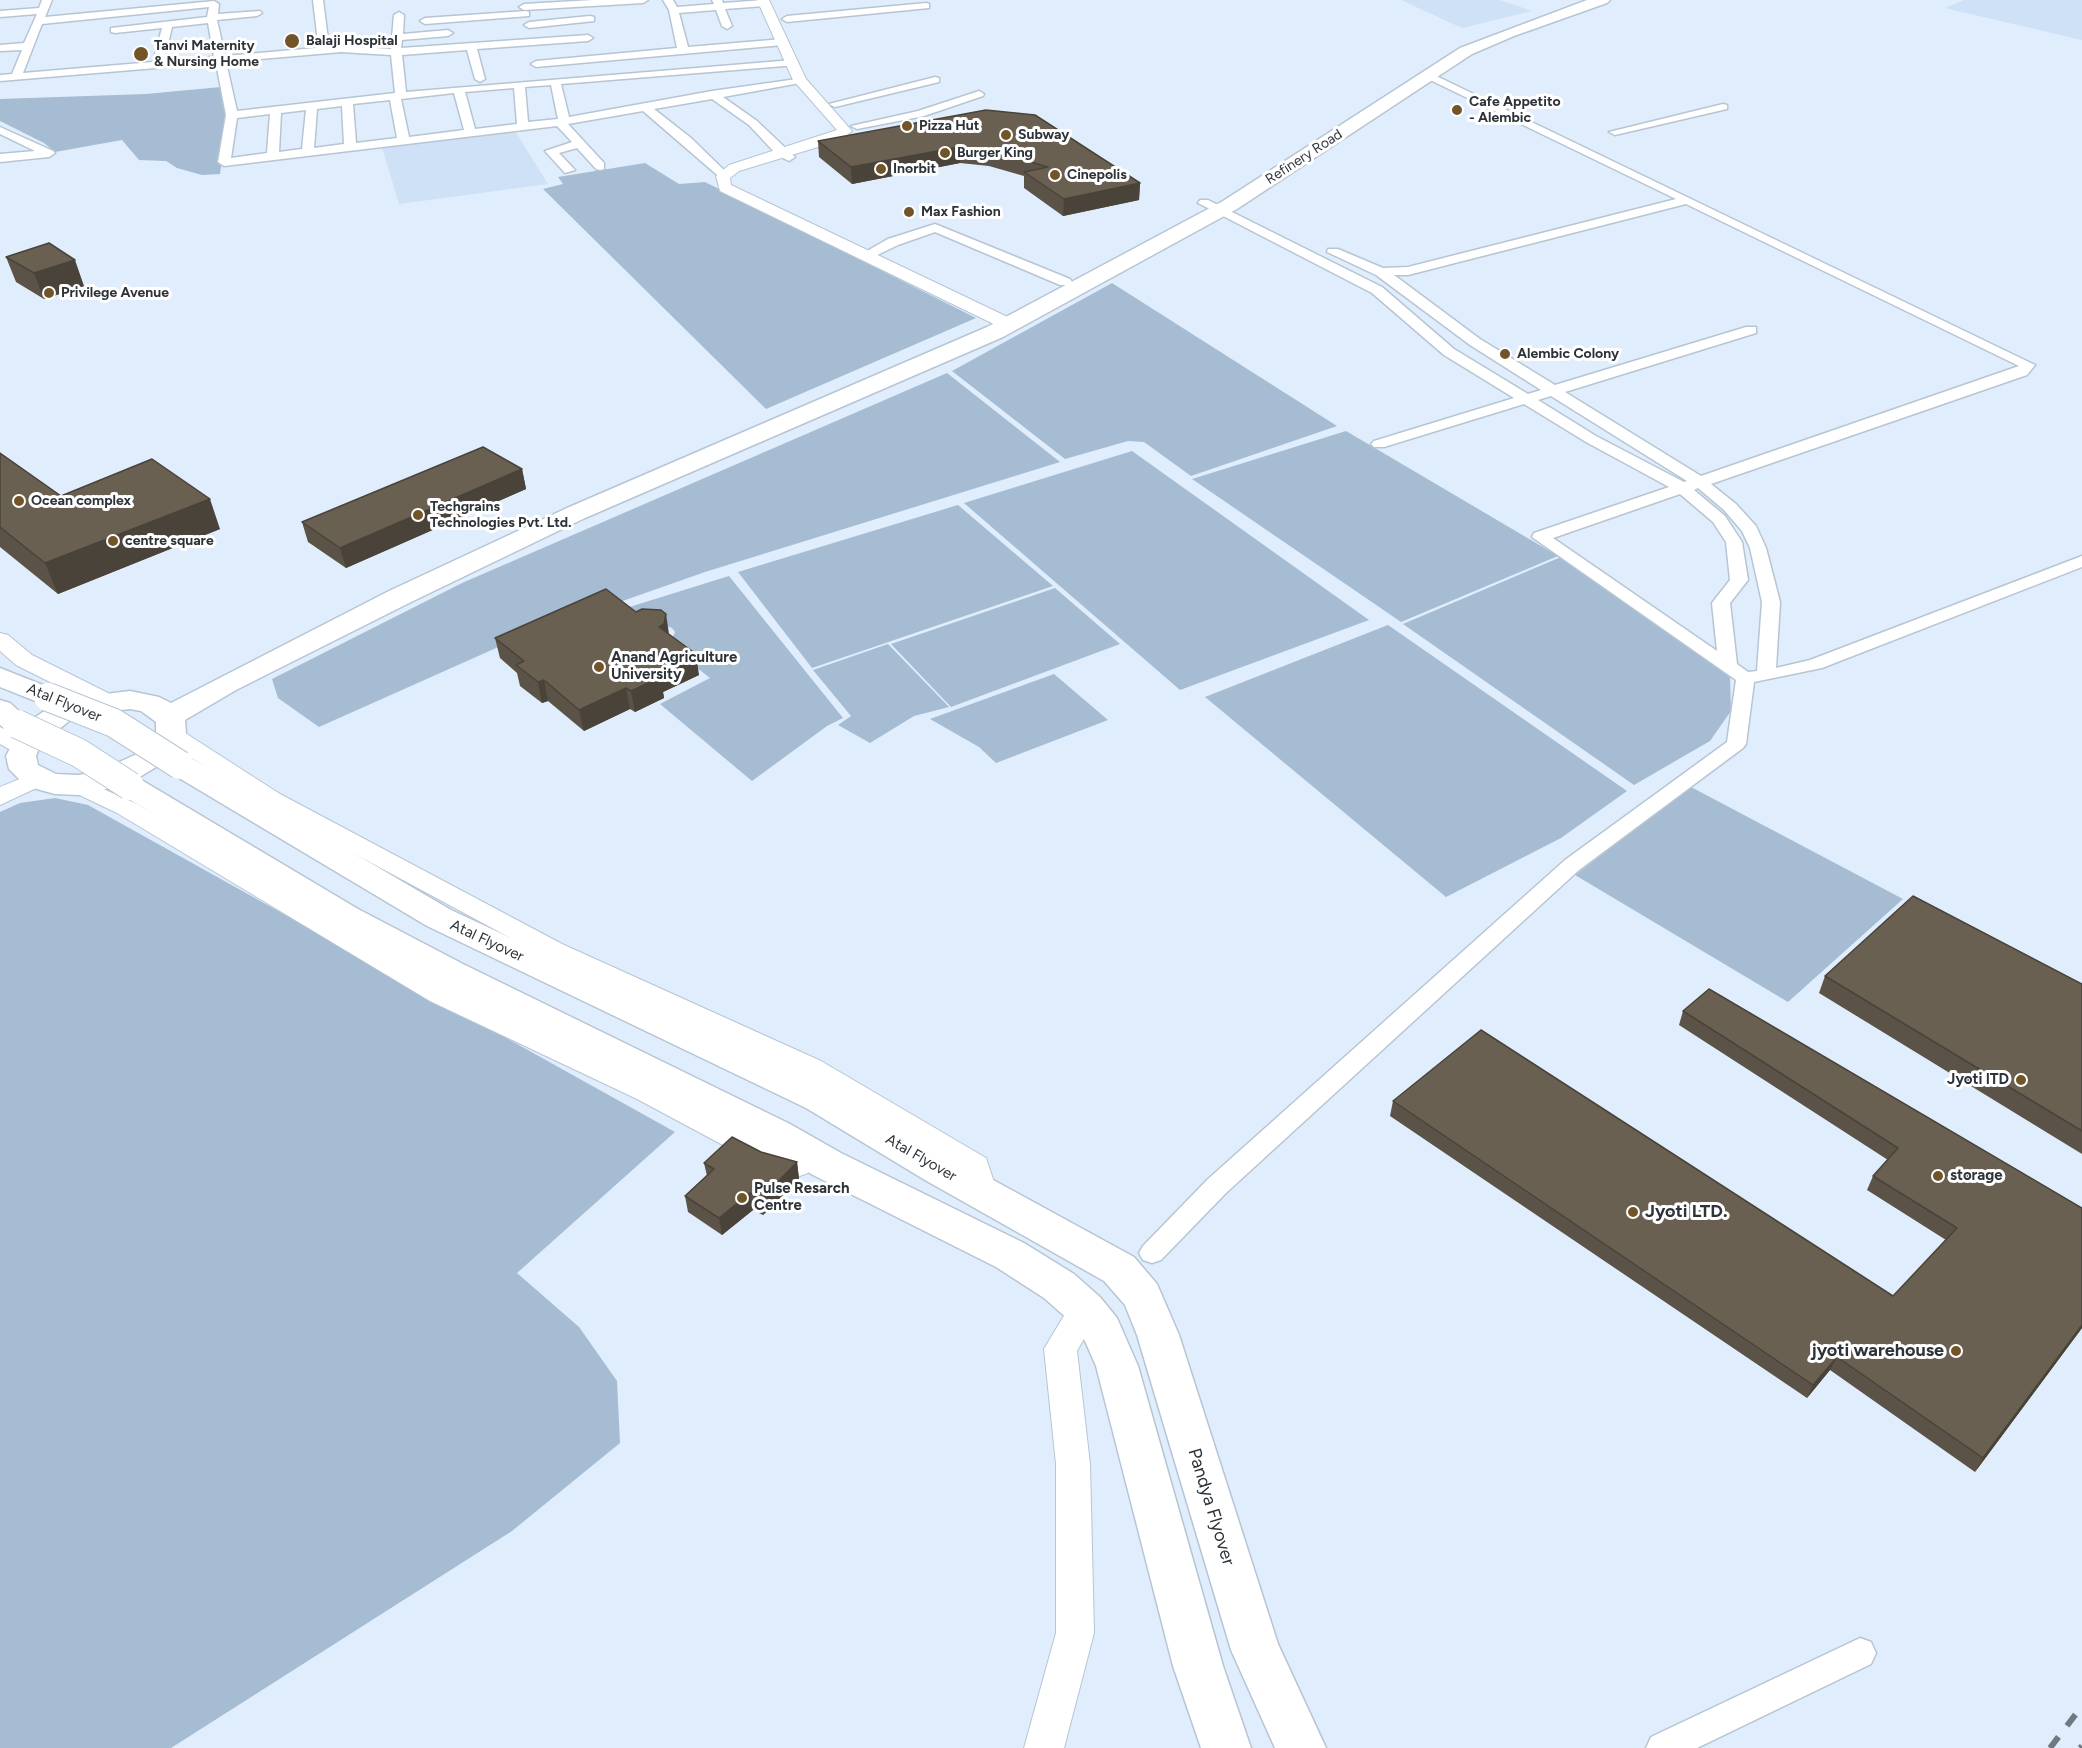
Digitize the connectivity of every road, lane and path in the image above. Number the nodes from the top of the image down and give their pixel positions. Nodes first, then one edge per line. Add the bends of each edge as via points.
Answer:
1 (119, 0) edge
2 (318, 0) edge
3 (643, 0) edge
4 (668, 0) edge
5 (1578, 0) edge
6 (1602, 0) edge
7 (768, 1) edge
8 (173, 4) edge
9 (718, 4) edge
10 (926, 6) dead end
11 (524, 7) edge
12 (43, 10) edge
13 (674, 10) junction
14 (257, 13) dead end
15 (0, 14) edge
16 (461, 14) junction
17 (118, 15) junction
18 (494, 16) junction
19 (212, 19) junction
20 (787, 19) junction
21 (590, 20) dead end
22 (168, 23) junction
23 (727, 26) dead end
24 (526, 27) junction
25 (398, 37) junction
26 (588, 38) dead end
27 (532, 42) junction
28 (783, 42) junction
29 (490, 45) junction
30 (29, 46) junction
31 (471, 46) junction
32 (0, 48) edge
33 (341, 49) junction
34 (683, 50) junction
35 (396, 52) junction
36 (219, 60) junction
37 (793, 63) junction
38 (158, 64) junction
39 (536, 64) junction
40 (16, 76) junction
41 (1419, 77) junction
42 (0, 78) edge
43 (480, 78) dead end
44 (800, 80) junction
45 (934, 80) dead end
46 (555, 81) junction
47 (541, 82) junction
48 (519, 84) junction
49 (669, 86) junction
50 (459, 89) junction
51 (879, 93) junction
52 (712, 94) junction
53 (979, 94) dead end
54 (603, 95) junction
55 (398, 96) junction
56 (347, 103) junction
57 (835, 104) junction
58 (312, 106) junction
59 (644, 106) junction
60 (1723, 107) dead end
61 (276, 110) junction
62 (920, 114) junction
63 (232, 115) junction
64 (562, 121) junction
65 (523, 126) junction
66 (857, 126) junction
67 (0, 130) edge
68 (1615, 132) dead end
69 (470, 133) junction
70 (404, 142) junction
71 (580, 144) junction
72 (350, 145) junction
73 (308, 151) junction
74 (785, 155) junction
75 (273, 156) junction
76 (0, 158) edge
77 (600, 166) dead end
78 (569, 170) dead end
79 (723, 176) junction
80 (1688, 200) junction
81 (1217, 204) junction
82 (872, 252) junction
83 (1381, 272) junction
84 (1065, 282) junction
85 (1006, 317) junction
86 (1751, 330) dead end
87 (1553, 391) junction
88 (1527, 400) junction
89 (1379, 444) dead end
90 (1701, 483) junction
91 (1682, 488) junction
92 (2082, 561) edge
93 (0, 640) edge
94 (1746, 673) junction
95 (0, 677) edge
96 (106, 701) junction
97 (0, 709) edge
98 (161, 718) junction
99 (17, 762) edge
100 (78, 785) junction
101 (0, 797) edge
102 (827, 1164) junction
103 (982, 1191) junction
104 (1138, 1273) junction
105 (1085, 1309) junction
106 (1860, 1653) dead end
107 (1044, 1748) edge
108 (1226, 1748) edge
109 (1301, 1748) edge
110 (1662, 1748) edge

1 - 17 street
2 - 33 street via 323,42
3 - 11 street
4 - 13 street
5 - 41 main road, Refinery Road via 1474,38
6 - 41 main road, Refinery Road via 1489,40
7 - 9 street
7 - 20 street
7 - 28 street
8 - 17 street
8 - 19 street via 214,4
9 - 13 street
9 - 23 street
10 - 20 street
11 - 18 street
11 - 24 street
12 - 15 street
12 - 17 street
12 - 30 street
13 - 34 street
14 - 19 street
16 - 18 street
16 - 25 street via 458,32
16 - 25 street via 398,19
17 - 22 street via 114,35
18 - 29 street
19 - 22 street
19 - 36 street
20 - 57 street via 818,87
21 - 24 street
22 - 38 street
24 - 27 street
25 - 35 street
26 - 27 street
27 - 29 street
27 - 39 street
28 - 34 street
28 - 37 street
29 - 31 street
30 - 32 street
30 - 40 street
31 - 35 street
31 - 43 street
33 - 35 street
33 - 36 street
34 - 39 street
35 - 55 street
36 - 38 street
36 - 63 street
37 - 44 street
37 - 49 street
38 - 40 street via 109,62
39 - 47 street
40 - 42 street
41 - 80 street
41 - 81 main road, Refinery Road
44 - 52 street
44 - 74 street via 844,131
45 - 51 street
46 - 47 street
46 - 54 street
46 - 64 street
47 - 48 street
48 - 50 street
48 - 65 street
49 - 52 street
49 - 54 street
49 - 59 street
50 - 55 street
50 - 69 street
51 - 57 street
51 - 62 street
52 - 74 street via 753,123
53 - 62 street
54 - 59 street
54 - 64 street
55 - 56 street
55 - 70 street
56 - 58 street
56 - 72 street
57 - 66 street
58 - 61 street
58 - 73 street
59 - 79 street via 687,140
60 - 68 street
61 - 63 street
61 - 75 street
62 - 66 street
63 - 75 street via 224,162
64 - 65 street
64 - 71 street
65 - 69 street
66 - 74 street via 852,137
67 - 76 street via 49,153
69 - 70 street
70 - 72 street
71 - 77 street
71 - 78 street via 551,151
72 - 73 street
73 - 75 street
74 - 79 street via 734,168
74 - 82 street via 745,171 738,176 738,182
79 - 82 street via 725,188
80 - 83 street via 1408,271
80 - 90 street via 2028,364 2022,372
81 - 83 street
81 - 84 main road, Refinery Road
81 - 85 main road, Refinery Road
81 - 88 street via 1377,290 1449,351
82 - 84 street via 935,228
82 - 85 street
83 - 87 street via 1475,342
84 - 85 main road, Refinery Road
85 - 98 main road via 946,355 630,484 394,593
86 - 87 street
87 - 88 street
87 - 90 street
88 - 89 street
88 - 91 street via 1591,440
90 - 91 street
90 - 94 street via 1750,530 1771,602
91 - 94 street via 1719,519 1734,542 1739,580 1721,603
91 - 94 street via 1540,537
92 - 94 street via 1816,664
93 - 96 street via 32,664
94 - 104 street via 1736,744 1572,865 1217,1186
95 - 103 main road, Atal Flyover, bridge via 114,723 439,918 819,1098
96 - 98 main road via 130,700
96 - 99 main road via 58,715 39,728
97 - 102 main road, bridge via 17,724 79,753 346,917 776,1134
98 - 100 main road via 163,748 147,761 103,781
98 - 103 street via 271,799 446,895 553,950 811,1068 975,1166
99 - 100 main road via 55,784
99 - 101 street
100 - 102 street via 126,808 440,994 647,1091 775,1159 794,1165
102 - 105 main road via 1010,1255 1059,1286
103 - 104 main road, Atal Flyover
104 - 109 main road, Pandya Flyover via 1255,1650
105 - 107 street via 1060,1349 1073,1464 1075,1633
105 - 108 main road via 1102,1330 1117,1366 1198,1666
106 - 110 street

